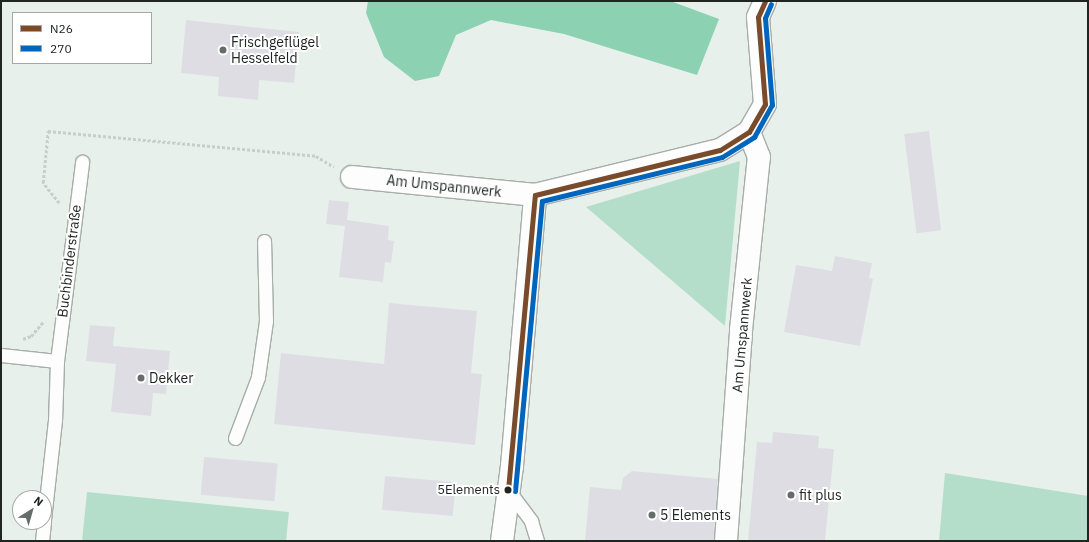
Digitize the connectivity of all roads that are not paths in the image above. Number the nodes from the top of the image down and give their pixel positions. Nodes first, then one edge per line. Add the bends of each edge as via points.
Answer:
1 (765, 1) edge
2 (749, 132) junction
3 (82, 162) dead end
4 (352, 177) road end
5 (535, 195) junction
6 (264, 241) dead end
7 (1, 356) edge
8 (57, 361) junction
9 (235, 438) dead end
10 (47, 490) edge
11 (508, 490) junction
12 (43, 530) edge
13 (42, 541) edge
14 (502, 541) edge
15 (537, 541) edge
16 (726, 541) edge

1 - 2 street, Am Umspannwerk via 758,17 765,104
2 - 5 street, Am Umspannwerk via 720,150
2 - 16 street, Am Umspannwerk via 759,157 742,330
3 - 8 lane, Buchbinderstraße
4 - 5 street, Am Umspannwerk
5 - 11 street
6 - 9 lane via 266,321 258,377
7 - 8 lane
8 - 10 lane, Buchbinderstraße via 55,420
11 - 14 street
11 - 15 lane via 531,520
12 - 13 lane, Buchbinderstraße

